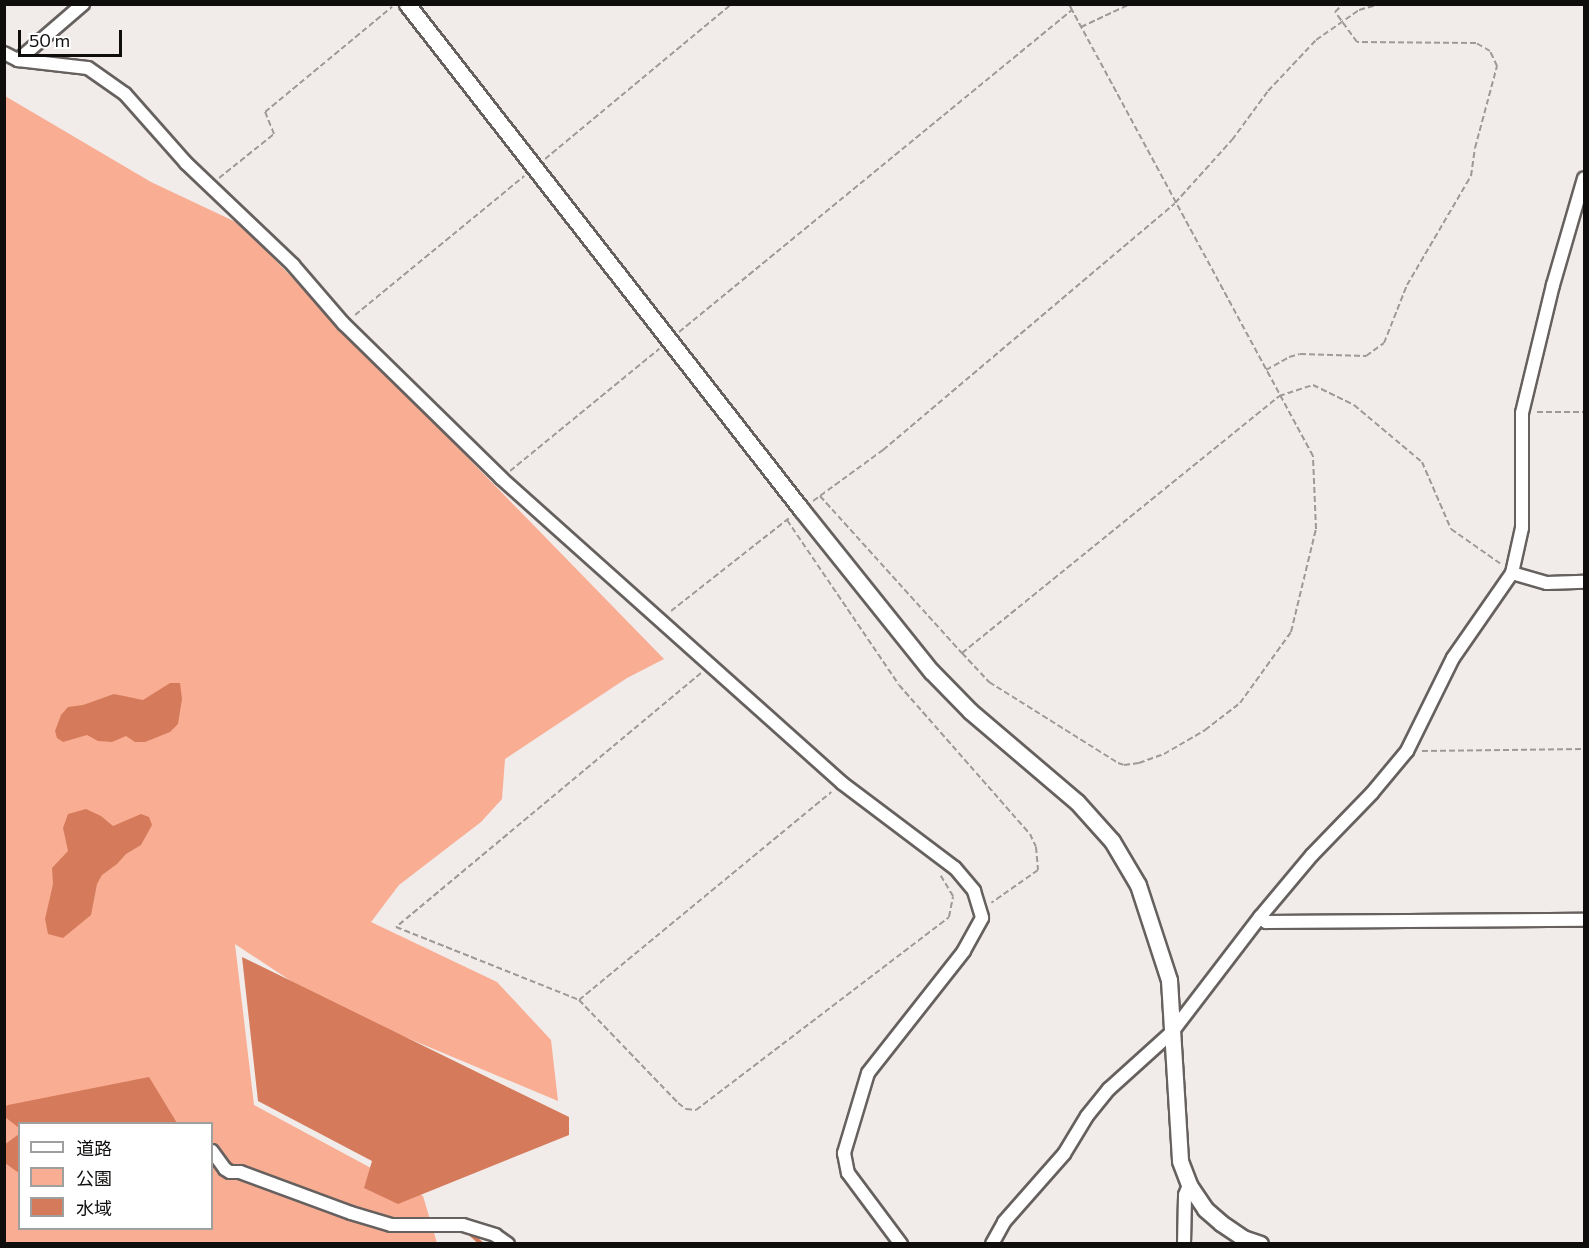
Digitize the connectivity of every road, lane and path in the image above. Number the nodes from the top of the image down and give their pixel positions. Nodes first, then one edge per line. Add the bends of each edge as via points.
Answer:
1 (83, 4) edge
2 (395, 4) edge
3 (407, 4) edge
4 (1069, 4) edge
5 (1130, 4) edge
6 (1343, 4) edge
7 (1380, 4) edge
8 (67, 10) edge
9 (1072, 10) junction
10 (1340, 21) junction
11 (1081, 27) junction
12 (4, 53) edge
13 (18, 60) junction
14 (1584, 178) edge
15 (210, 185) junction
16 (1175, 203) junction
17 (669, 340) junction
18 (1266, 371) junction
19 (1279, 396) junction
20 (1584, 412) edge
21 (1522, 413) junction
22 (501, 478) junction
23 (820, 496) junction
24 (801, 509) junction
25 (787, 520) junction
26 (1512, 573) junction
27 (1584, 582) edge
28 (659, 621) junction
29 (962, 653) junction
30 (709, 666) junction
31 (1584, 749) edge
32 (1407, 751) junction
33 (842, 783) junction
34 (938, 855) junction
35 (980, 911) junction
36 (1260, 917) junction
37 (1584, 920) edge
38 (579, 1000) junction
39 (1172, 1032) junction
40 (213, 1152) edge
41 (1189, 1185) junction
42 (508, 1244) edge
43 (901, 1244) edge
44 (992, 1244) edge
45 (1184, 1244) edge
46 (1260, 1244) edge

1 - 8 street
2 - 15 path via 265,112 274,134
3 - 17 street
4 - 9 path
5 - 11 path
6 - 10 path via 1335,12
7 - 10 path
8 - 13 street
9 - 11 path
9 - 17 path
10 - 16 path via 1268,90 1232,140
10 - 18 path via 1357,42 1476,43 1490,51 1497,66 1471,176 1407,285 1384,343 1366,356 1300,354
11 - 16 path
12 - 13 street
13 - 15 street via 88,68 125,94
14 - 21 street
15 - 22 street
16 - 18 path
16 - 23 path via 883,450
17 - 22 path
17 - 24 street
18 - 19 path
19 - 26 path via 1313,385 1354,405 1422,462 1451,529
19 - 29 path
19 - 29 path via 1314,460 1316,529 1291,632 1240,704 1164,754 1124,765 989,682
20 - 21 path
21 - 26 street via 1522,528
22 - 28 street
23 - 24 path
23 - 29 path
24 - 25 path
24 - 39 street via 931,671 970,711 1077,802 1112,841 1138,885 1158,944 1169,980
25 - 28 path
25 - 35 path via 899,685 1030,834 1036,847 1038,870
26 - 27 street via 1547,583
26 - 32 street via 1453,658
28 - 30 street
30 - 33 street
30 - 38 path via 396,927
31 - 32 path
32 - 36 street
33 - 34 street
33 - 38 path
34 - 35 street via 956,868 974,891
34 - 38 path via 936,869 953,896 949,916 696,1110 686,1110 678,1103
35 - 43 street via 982,918 964,951 868,1073 844,1152 848,1173
36 - 37 street via 1266,922
36 - 39 street
39 - 41 street via 1180,1161
39 - 44 street via 1109,1089 1064,1154 1004,1222
40 - 42 street via 230,1172 240,1172 361,1216 391,1225 463,1225 495,1235
41 - 45 street via 1185,1195
41 - 46 street via 1205,1209 1221,1223 1243,1239

